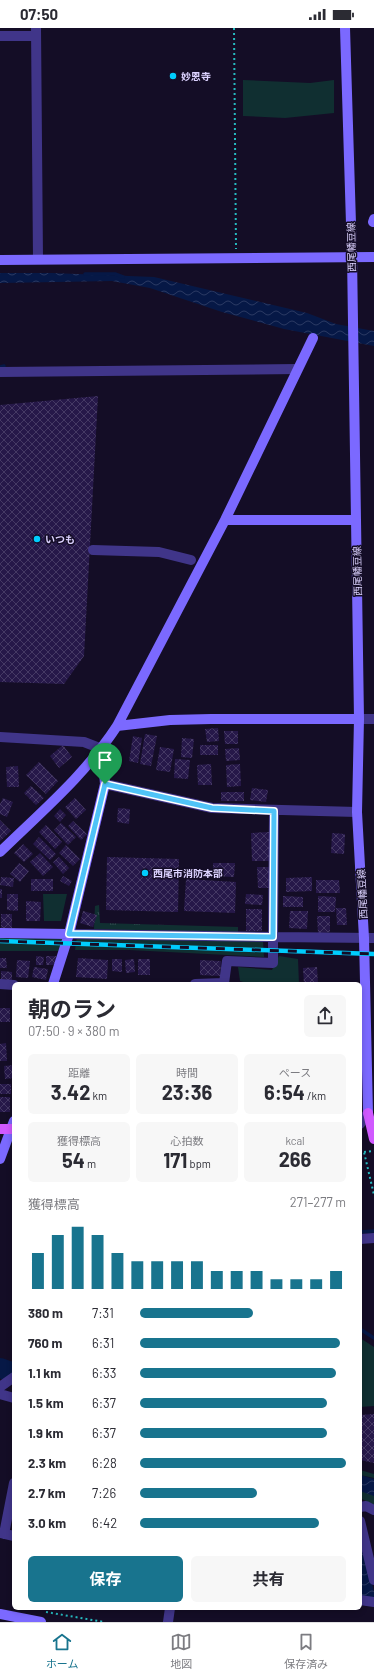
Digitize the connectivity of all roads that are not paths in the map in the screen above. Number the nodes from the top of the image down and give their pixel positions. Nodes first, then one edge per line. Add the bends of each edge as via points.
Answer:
1 (345, 28) edge
2 (36, 32) edge
3 (0, 36) edge
4 (352, 256) junction
5 (374, 257) edge
6 (38, 259) junction
7 (0, 260) edge
8 (313, 338) dead end
9 (297, 369) junction
10 (0, 372) edge
11 (225, 520) junction
12 (356, 520) junction
13 (93, 550) dead end
14 (191, 560) dead end
15 (359, 719) junction
16 (374, 719) edge
17 (117, 726) junction
18 (0, 737) edge
19 (102, 749) junction
20 (105, 784) junction
21 (274, 811) junction
22 (357, 812) junction
23 (0, 852) edge
24 (0, 933) edge
25 (69, 934) junction
26 (273, 937) junction
27 (369, 938) edge
28 (54, 982) edge
29 (224, 982) edge
30 (0, 984) edge
31 (12, 985) edge
32 (367, 1113) edge
33 (12, 1127) edge
34 (0, 1129) edge
35 (12, 1129) edge
36 (374, 1139) edge
37 (0, 1159) edge
38 (374, 1238) edge
39 (362, 1239) edge
40 (4, 1384) edge
41 (12, 1395) edge
42 (12, 1492) edge
43 (362, 1507) edge
44 (374, 1510) edge
45 (362, 1529) edge
46 (2, 1534) edge
47 (12, 1536) edge
48 (374, 1580) edge
49 (362, 1600) edge
50 (374, 1602) edge
51 (170, 1610) edge
52 (0, 1614) edge
53 (41, 1622) edge
54 (168, 1622) edge

1 - 4 street, 西尾幡豆線
2 - 3 street
2 - 6 street
4 - 5 street
4 - 6 street
4 - 12 street, 西尾幡豆線
6 - 7 street
8 - 9 street
9 - 10 street
9 - 11 street
11 - 12 street
11 - 17 street
12 - 15 street, 西尾幡豆線
13 - 14 street via 159,552
15 - 16 street
15 - 17 street via 183,720
15 - 22 street, 西尾幡豆線
17 - 19 street
18 - 19 street via 84,742
19 - 20 street
19 - 23 street via 65,790
20 - 21 street via 212,808
20 - 25 street
21 - 22 street
21 - 26 street
22 - 27 street, 西尾幡豆線
24 - 25 street
25 - 26 street
25 - 28 street
26 - 27 street
26 - 29 street via 274,963 228,962
27 - 32 street, 西尾幡豆線
30 - 31 street
32 - 36 main road
33 - 34 main road
35 - 37 street
38 - 39 street
40 - 41 street
42 - 46 street
43 - 44 street
45 - 48 street
46 - 47 street
49 - 50 street
51 - 54 street
52 - 53 street

